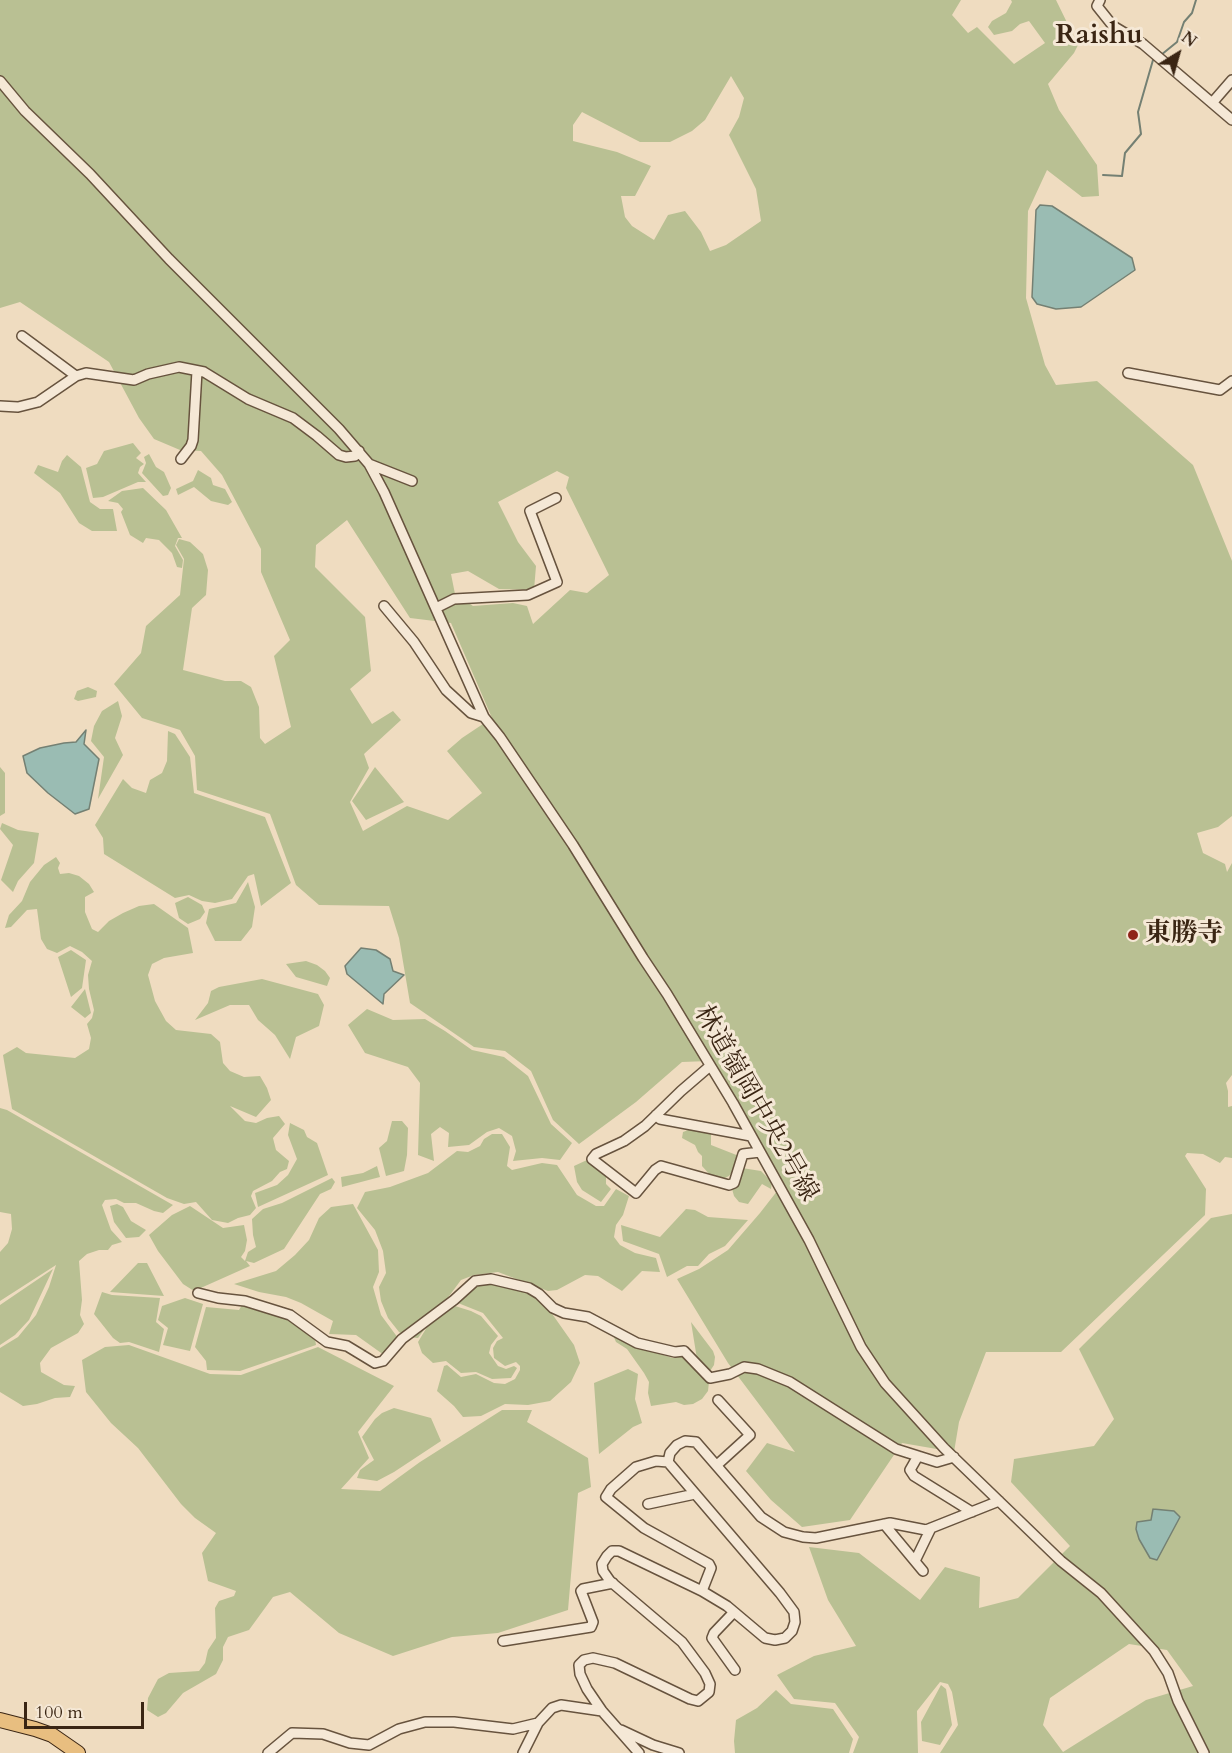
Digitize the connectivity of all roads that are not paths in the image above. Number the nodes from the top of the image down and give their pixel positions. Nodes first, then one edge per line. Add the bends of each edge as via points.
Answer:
1 (1100, 0) edge
2 (1232, 80) edge
3 (0, 81) edge
4 (1212, 103) junction
5 (1232, 120) edge
6 (22, 336) dead end
7 (198, 371) junction
8 (1128, 373) dead end
9 (76, 376) junction
10 (1232, 381) edge
11 (0, 406) edge
12 (359, 451) junction
13 (181, 459) dead end
14 (369, 464) junction
15 (412, 480) dead end
16 (556, 498) dead end
17 (384, 606) dead end
18 (436, 608) junction
19 (483, 717) junction
20 (710, 1066) junction
21 (656, 1116) junction
22 (751, 1136) junction
23 (760, 1152) junction
24 (198, 1293) dead end
25 (718, 1400) dead end
26 (918, 1456) junction
27 (954, 1457) junction
28 (668, 1462) junction
29 (717, 1466) junction
30 (695, 1494) junction
31 (999, 1501) junction
32 (648, 1504) dead end
33 (972, 1512) junction
34 (884, 1524) junction
35 (931, 1528) junction
36 (915, 1561) junction
37 (923, 1571) dead end
38 (613, 1583) junction
39 (702, 1591) junction
40 (734, 1612) junction
41 (503, 1641) dead end
42 (735, 1670) dead end
43 (602, 1711) junction
44 (0, 1720) edge
45 (538, 1723) junction
46 (616, 1728) junction
47 (78, 1753) edge
48 (268, 1753) edge
49 (523, 1753) edge
50 (639, 1753) edge
51 (679, 1753) edge
52 (1204, 1753) edge

1 - 4 street via 1097,6 1113,26 1143,44
2 - 4 street
3 - 12 street
4 - 5 street
6 - 9 street
7 - 9 street via 179,367 134,381 86,373
7 - 12 street via 293,418 339,455 355,456
7 - 13 street via 193,440
8 - 10 street via 1220,390
9 - 11 street via 38,402
12 - 14 street
14 - 15 street
14 - 18 street
16 - 18 street via 530,511 557,582 528,595 454,600
17 - 19 street via 446,690 471,713
18 - 19 street
19 - 20 street, 林道嶺岡中央2号線 via 573,845
20 - 21 street
20 - 22 street, 林道嶺岡中央2号線
21 - 22 street
21 - 23 street via 592,1159 636,1193 662,1166 729,1185 734,1183 743,1154
22 - 23 street, 林道嶺岡中央2号線
23 - 27 street, 林道嶺岡中央2号線 via 809,1240 861,1347 897,1398
24 - 26 street via 266,1306 290,1315 327,1341 346,1346 375,1363 475,1281 491,1279 529,1288 553,1308 588,1317 637,1343 684,1351 710,1378 744,1367 790,1382 896,1449
25 - 29 street via 750,1435
26 - 27 street via 937,1462
26 - 33 street via 910,1470 914,1476
27 - 31 street, 林道嶺岡中央2号線
28 - 29 street via 677,1445 685,1441 696,1442
28 - 30 street
28 - 39 street via 636,1467 606,1497 644,1528 709,1564
29 - 34 street via 761,1517 784,1532 816,1538
30 - 32 street
30 - 40 street via 780,1593 794,1612 795,1622 785,1638 775,1640 758,1634
31 - 33 street
31 - 52 street, 林道嶺岡中央2号線 via 1061,1561 1101,1593 1154,1651
33 - 35 street
34 - 35 street
34 - 36 street
35 - 36 street
36 - 37 street
38 - 39 street via 602,1564 612,1551 619,1551
38 - 41 street via 581,1591 591,1627
38 - 43 street via 682,1642 710,1684 709,1692 698,1701 615,1663 585,1660 579,1665 580,1674
39 - 40 street
40 - 42 street via 712,1638
43 - 45 street via 561,1706 552,1708
43 - 46 street
44 - 47 main road via 52,1735
45 - 48 street via 513,1729 425,1722 399,1729 369,1745 323,1734 292,1732
45 - 49 street
46 - 50 street
46 - 51 street

